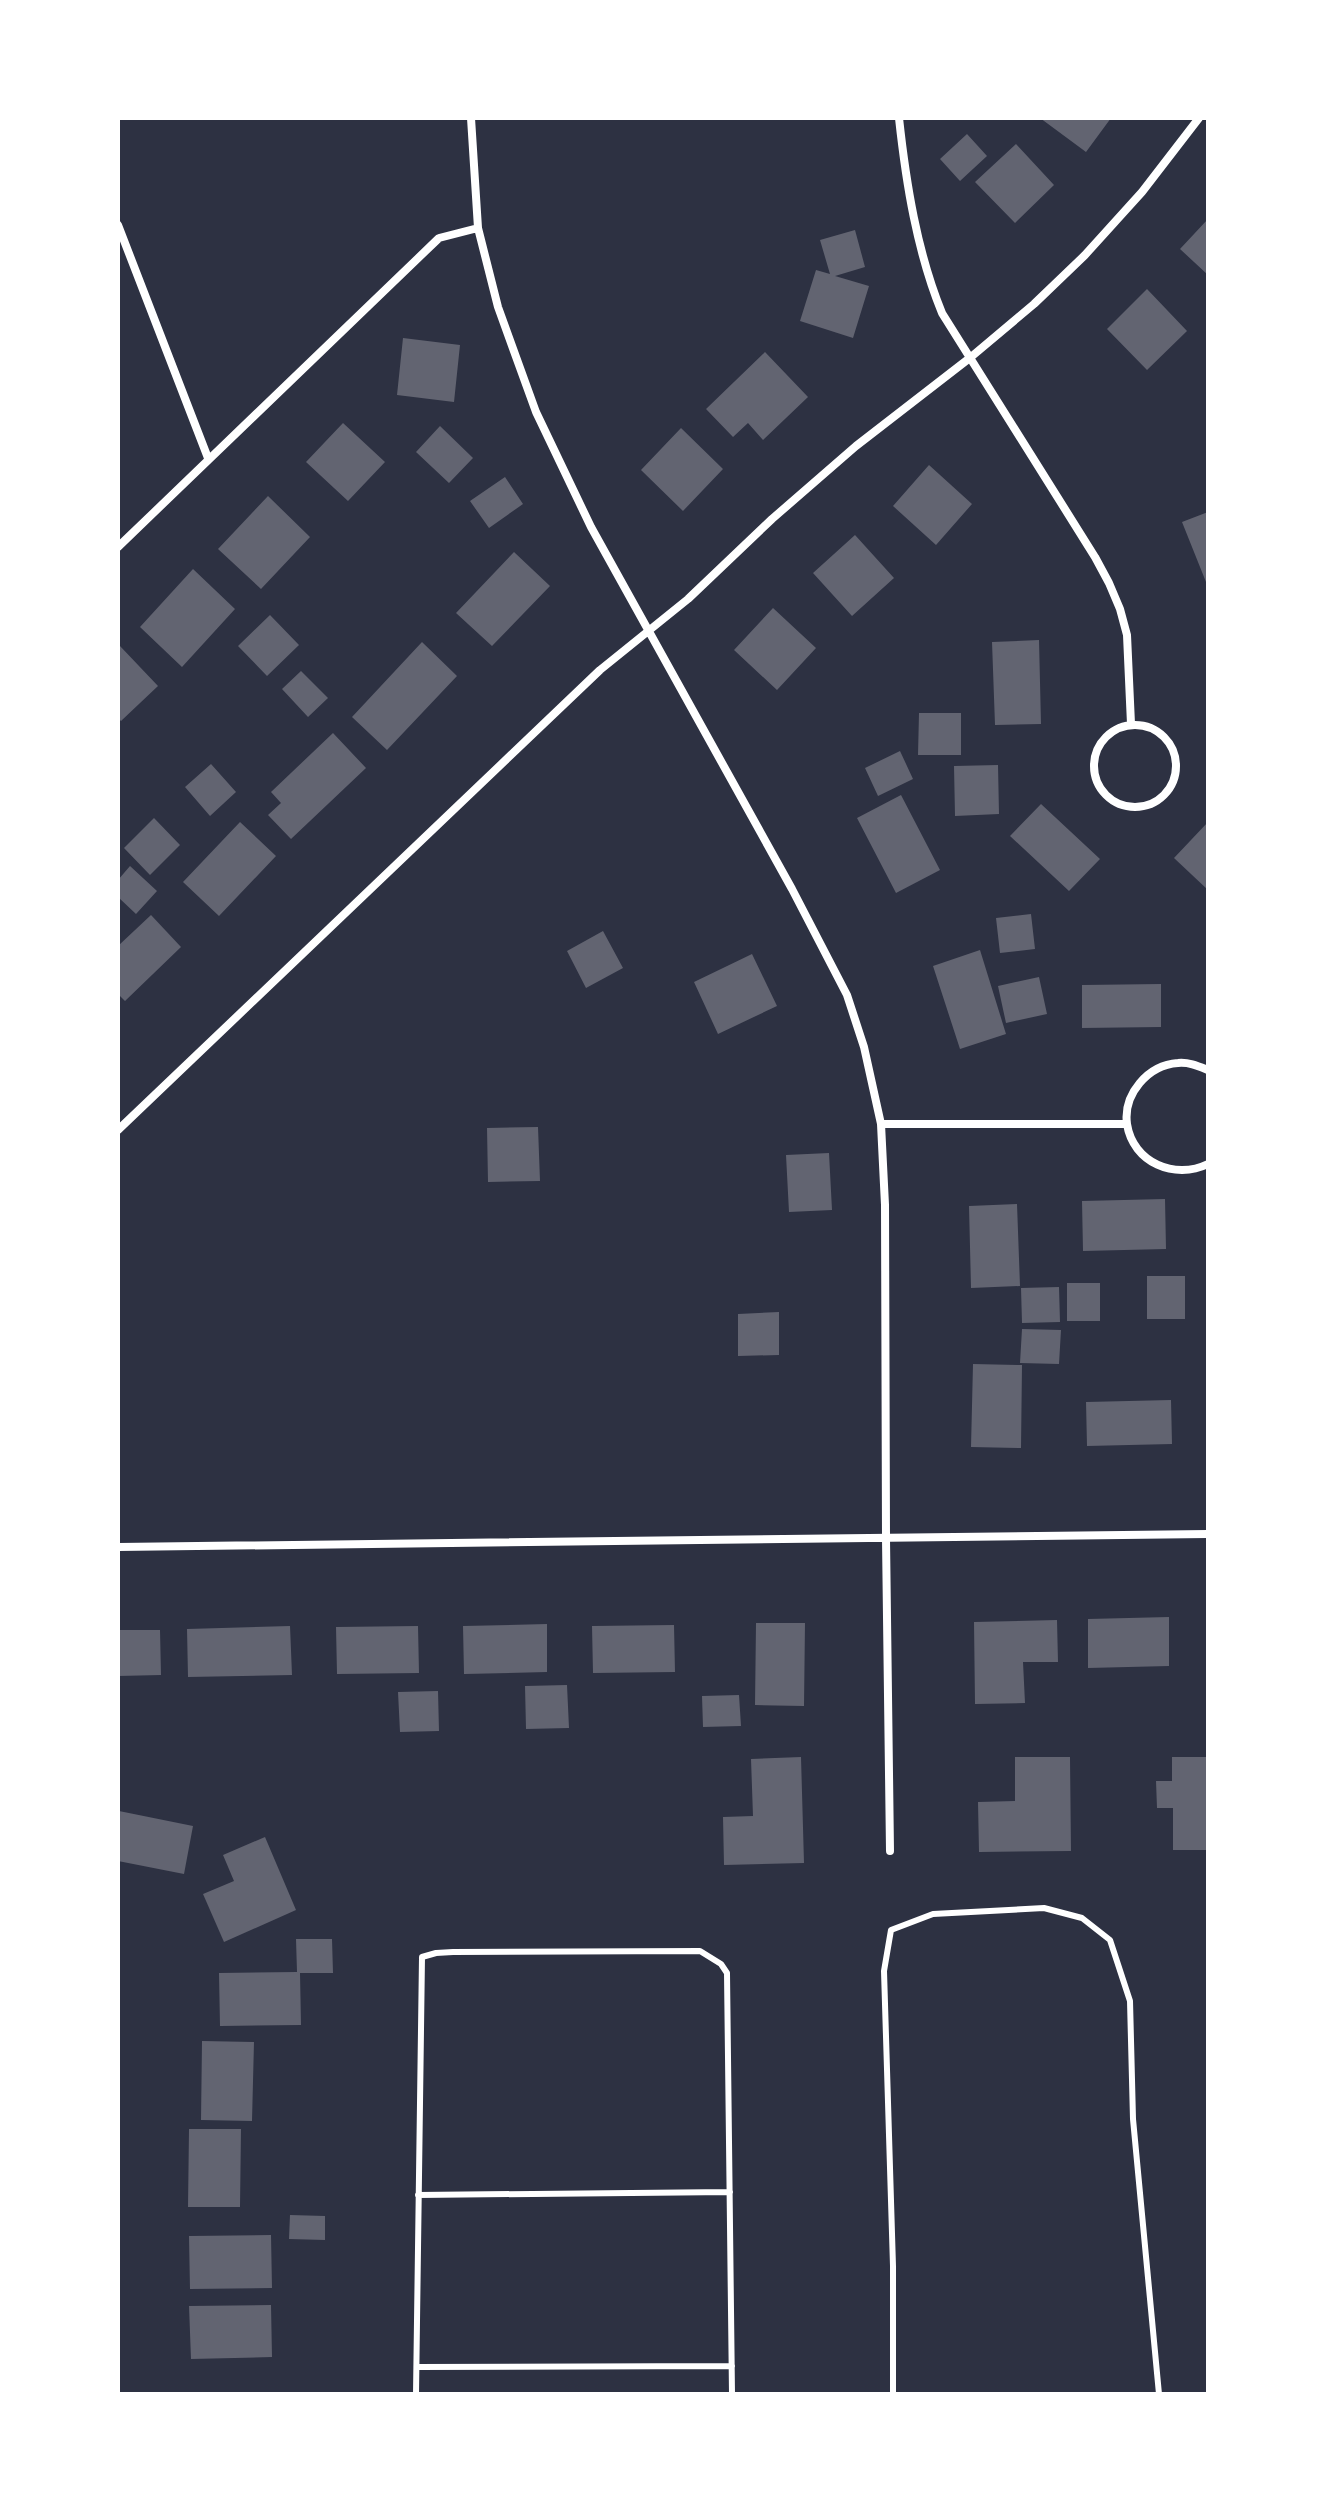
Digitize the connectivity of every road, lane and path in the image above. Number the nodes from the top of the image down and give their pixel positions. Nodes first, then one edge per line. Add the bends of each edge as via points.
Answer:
1 (471, 118) edge
2 (899, 118) edge
3 (1199, 118) edge
4 (118, 225) edge
5 (478, 228) junction
6 (971, 357) junction
7 (208, 458) junction
8 (118, 547) edge
9 (648, 629) junction
10 (1131, 724) junction
11 (1208, 1070) edge
12 (881, 1124) junction
13 (1127, 1124) junction
14 (118, 1130) edge
15 (1208, 1164) edge
16 (1208, 1534) edge
17 (886, 1539) junction
18 (118, 1547) edge
19 (890, 1851) dead end
20 (730, 2192) junction
21 (418, 2195) junction
22 (732, 2366) junction
23 (417, 2367) junction
24 (416, 2394) edge
25 (732, 2394) edge
26 (893, 2394) edge
27 (1159, 2394) edge

1 - 5 street
2 - 6 street via 915,221 935,296
3 - 6 street via 1085,255
4 - 7 street
5 - 7 street via 439,238
5 - 9 street via 498,307 536,412
6 - 9 street via 856,446
6 - 10 street via 1095,557 1120,609 1127,635
7 - 8 street
9 - 12 street via 847,995
9 - 14 street
10 - 10 street via 1106,735 1093,759 1093,773 1107,797 1132,808 1158,801 1168,791 1176,766 1168,740
11 - 13 street via 1193,1064 1159,1067 1134,1090
12 - 13 street
12 - 17 street
13 - 15 street via 1144,1157 1159,1167 1178,1172
16 - 17 street
17 - 18 street
17 - 19 street
20 - 21 lane
20 - 21 lane via 727,1973 721,1964 700,1951 453,1952 422,1957
20 - 22 lane
21 - 23 lane
22 - 23 lane
22 - 25 lane
23 - 24 lane
26 - 27 lane via 884,1971 891,1930 933,1914 1044,1908 1082,1918 1110,1940 1130,2001 1133,2119

